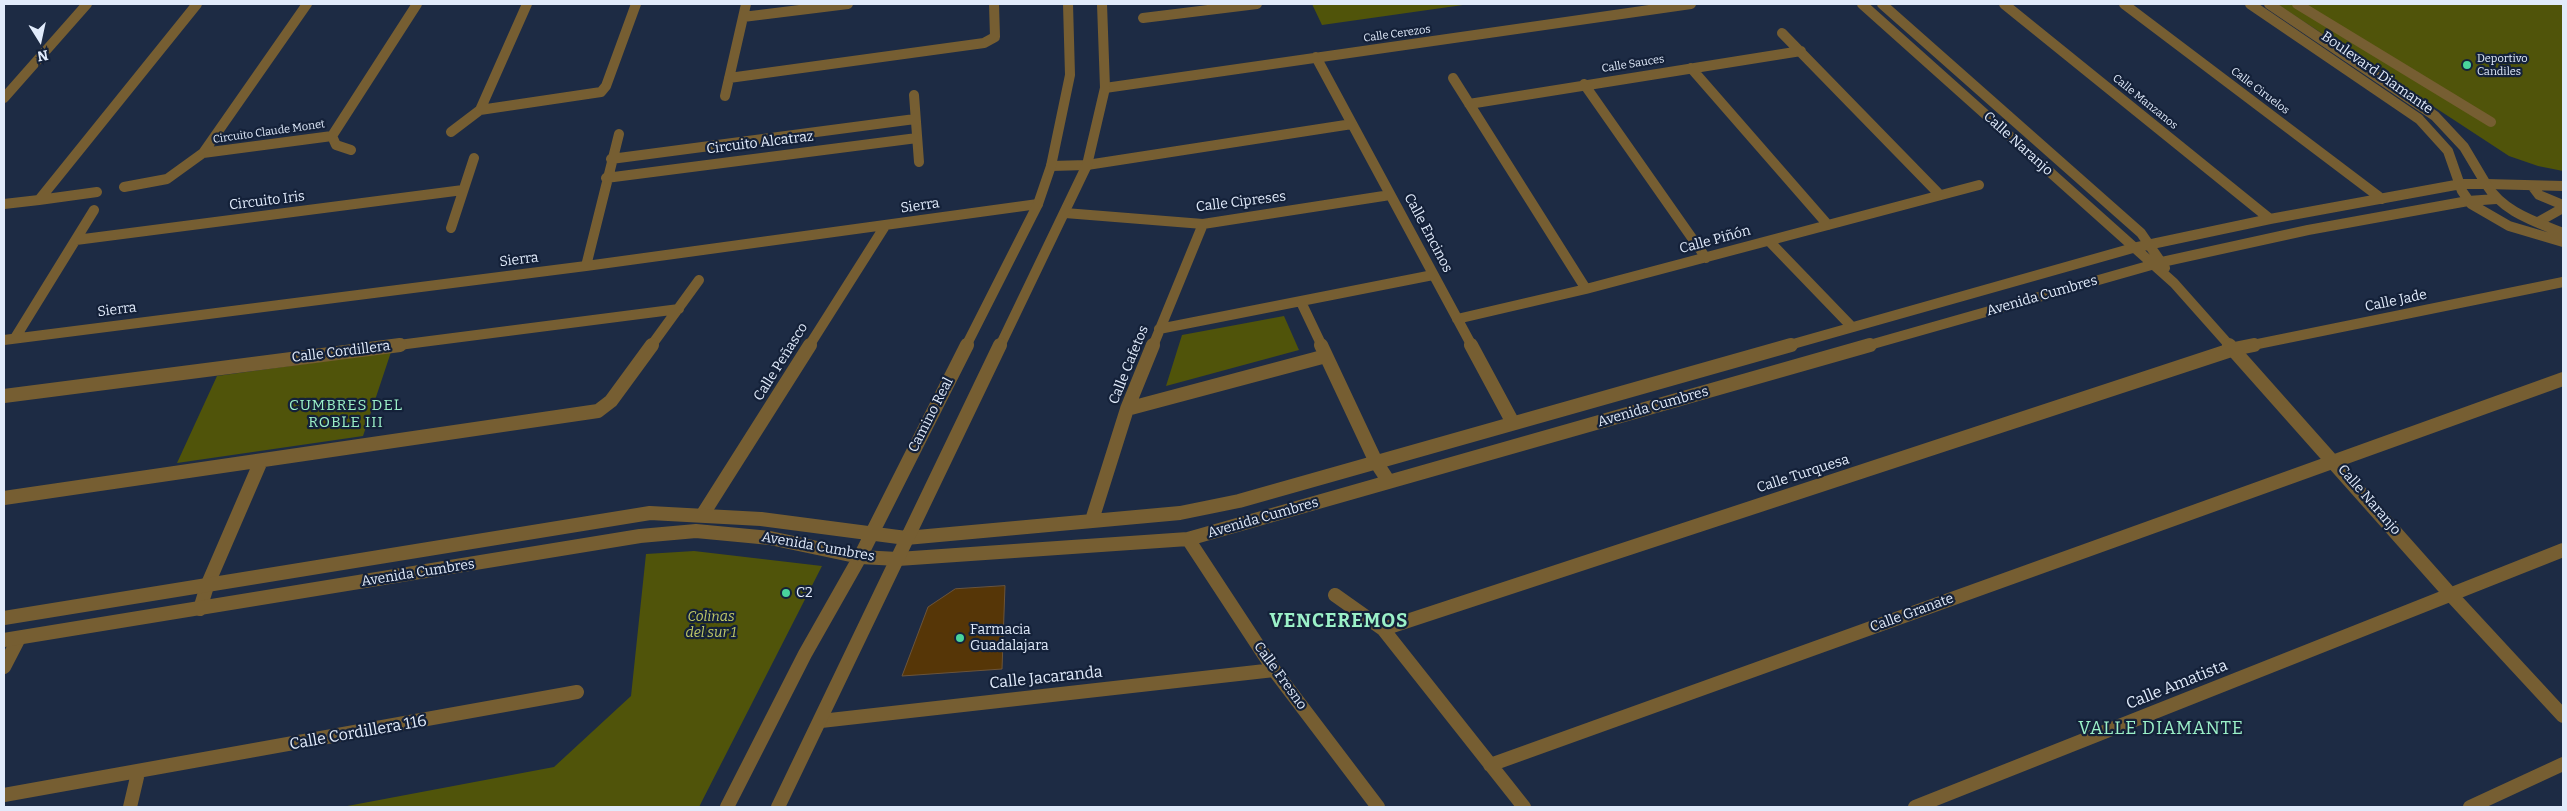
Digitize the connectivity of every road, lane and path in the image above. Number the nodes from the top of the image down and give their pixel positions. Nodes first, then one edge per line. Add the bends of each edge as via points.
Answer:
1 (87, 4) edge
2 (197, 4) edge
3 (307, 4) edge
4 (418, 4) edge
5 (527, 4) edge
6 (636, 4) edge
7 (746, 4) edge
8 (848, 4) edge
9 (994, 4) edge
10 (1068, 4) edge
11 (1102, 4) edge
12 (1258, 4) edge
13 (1691, 4) edge
14 (1862, 4) edge
15 (1882, 4) edge
16 (2004, 4) edge
17 (2124, 4) edge
18 (2250, 4) edge
19 (2269, 4) edge
20 (2297, 4) edge
21 (1186, 8) edge
22 (743, 17) junction
23 (1143, 18) dead end
24 (1782, 33) dead end
25 (1800, 51) junction
26 (1316, 57) junction
27 (1691, 68) junction
28 (729, 78) junction
29 (1452, 78) dead end
30 (1584, 84) junction
31 (1106, 88) junction
32 (914, 95) dead end
33 (725, 96) dead end
34 (4, 98) edge
35 (1469, 104) junction
36 (480, 110) junction
37 (916, 119) junction
38 (2491, 122) dead end
39 (1352, 124) junction
40 (450, 132) dead end
41 (619, 134) dead end
42 (332, 136) junction
43 (917, 138) junction
44 (351, 150) dead end
45 (203, 154) junction
46 (474, 158) dead end
47 (611, 158) junction
48 (919, 162) dead end
49 (1087, 165) junction
50 (1051, 166) junction
51 (606, 178) junction
52 (2461, 184) junction
53 (2486, 184) junction
54 (1979, 185) dead end
55 (2563, 186) edge
56 (124, 187) dead end
57 (2533, 187) junction
58 (463, 190) junction
59 (97, 192) dead end
60 (1390, 195) junction
61 (1940, 195) junction
62 (2382, 198) junction
63 (2496, 199) junction
64 (40, 200) junction
65 (2468, 201) junction
66 (4, 204) edge
67 (1038, 204) junction
68 (2563, 206) edge
69 (94, 210) dead end
70 (1065, 213) junction
71 (2270, 219) junction
72 (2538, 222) junction
73 (1203, 224) junction
74 (885, 226) junction
75 (1828, 226) junction
76 (451, 228) dead end
77 (2563, 233) edge
78 (76, 240) junction
79 (1770, 241) junction
80 (2563, 242) edge
81 (2150, 244) junction
82 (2133, 248) junction
83 (1706, 258) junction
84 (2157, 264) junction
85 (586, 266) junction
86 (1433, 275) junction
87 (699, 280) dead end
88 (2563, 282) edge
89 (1586, 289) junction
90 (1300, 302) junction
91 (679, 308) junction
92 (1457, 319) junction
93 (1852, 326) junction
94 (1159, 329) junction
95 (9, 339) edge
96 (2234, 349) junction
97 (1326, 356) junction
98 (2563, 379) edge
99 (4, 396) edge
100 (1127, 409) junction
101 (1513, 423) junction
102 (2334, 460) junction
103 (261, 461) junction
104 (1376, 462) junction
105 (1389, 482) junction
106 (4, 498) edge
107 (703, 514) junction
108 (1092, 520) junction
109 (870, 536) junction
110 (906, 538) junction
111 (1188, 539) junction
112 (2563, 550) edge
113 (860, 557) junction
114 (898, 559) junction
115 (207, 586) junction
116 (2452, 594) junction
117 (1335, 595) dead end
118 (200, 609) junction
119 (4, 618) edge
120 (1383, 629) junction
121 (19, 638) junction
122 (4, 640) edge
123 (4, 667) edge
124 (1274, 670) junction
125 (577, 692) dead end
126 (2563, 716) edge
127 (821, 721) junction
128 (2563, 764) edge
129 (1490, 765) junction
130 (138, 773) junction
131 (4, 795) edge
132 (130, 807) edge
133 (727, 807) edge
134 (778, 807) edge
135 (1378, 807) edge
136 (1524, 807) edge
137 (1915, 807) edge
138 (2470, 807) edge

1 - 34 street
2 - 64 street
3 - 45 street, Circuito Claude Monet
4 - 42 street, Circuito Claude Monet
5 - 36 street
6 - 36 street via 601,92
7 - 22 street
8 - 22 street
9 - 28 street via 995,37 984,43
10 - 50 street, Camino Real via 1070,75
11 - 31 street
12 - 21 street
13 - 26 street, Calle Cerezos
14 - 82 street, Calle Naranjo
15 - 81 street, Calle Naranjo
16 - 71 street, Calle Manzanos
17 - 62 street, Calle Ciruelos
18 - 52 street, Boulevard Diamante via 2419,119 2440,138 2451,156
19 - 53 street, Boulevard Diamante via 2435,116 2457,136 2474,158
20 - 38 street
21 - 23 street
22 - 28 street
24 - 25 street
25 - 27 street, Calle Sauces
25 - 61 street
26 - 31 street, Calle Cerezos
26 - 39 street, Calle Encinos
27 - 30 street, Calle Sauces
27 - 75 street
28 - 33 street
29 - 35 street
30 - 35 street, Calle Sauces
30 - 83 street
31 - 49 street
32 - 37 street
35 - 89 street
36 - 40 street
37 - 43 street
37 - 47 street, Circuito Alcatraz
39 - 49 street
39 - 60 street, Calle Encinos
41 - 47 street
42 - 44 street via 336,145
42 - 45 street, Circuito Claude Monet
43 - 48 street
43 - 51 street, Circuito Alcatraz
45 - 56 street via 167,178
46 - 58 street
47 - 51 street
49 - 50 street
49 - 70 street
50 - 67 street, Camino Real
51 - 85 street
52 - 53 street, Avenida Cumbres
52 - 62 street, Avenida Cumbres
52 - 65 street, Boulevard Diamante
53 - 57 street, Avenida Cumbres
53 - 63 street, Boulevard Diamante
54 - 61 street, Calle Piñón
55 - 57 street, Avenida Cumbres
57 - 68 street via 2539,195
58 - 76 street
58 - 78 street, Circuito Iris
59 - 64 street
60 - 73 street, Calle Cipreses
60 - 86 street, Calle Encinos
61 - 75 street, Calle Piñón
62 - 71 street, Avenida Cumbres
63 - 65 street, Avenida Cumbres
63 - 72 street, Boulevard Diamante
64 - 66 street
65 - 80 street via 2502,223
65 - 84 street, Avenida Cumbres via 2308,230
67 - 74 street, Sierra
67 - 109 street, Camino Real
68 - 72 street
69 - 78 street
70 - 73 street, Calle Cipreses
70 - 110 street
71 - 81 street, Avenida Cumbres
72 - 77 street, Boulevard Diamante
73 - 94 street, Calle Cafetos
74 - 85 street, Sierra
74 - 107 street, Calle Peñasco
75 - 79 street, Calle Piñón
78 - 95 street
79 - 83 street, Calle Piñón
79 - 93 street
81 - 82 street, Avenida Cumbres
81 - 84 street, Calle Naranjo
82 - 84 street, Calle Naranjo
82 - 93 street, Avenida Cumbres
83 - 89 street, Calle Piñón
84 - 96 street, Calle Naranjo
84 - 105 street, Avenida Cumbres
85 - 95 street, Sierra
86 - 90 street
86 - 92 street, Calle Encinos
87 - 91 street
88 - 96 street, Calle Jade
89 - 92 street, Calle Piñón
90 - 94 street
90 - 97 street
91 - 99 street, Calle Cordillera
91 - 103 street via 611,400 598,411
92 - 101 street, Calle Encinos
93 - 101 street, Avenida Cumbres
94 - 100 street, Calle Cafetos
96 - 102 street, Calle Naranjo
96 - 120 street, Calle Turquesa
97 - 100 street
97 - 104 street
98 - 102 street, Calle Granate
100 - 108 street, Calle Cafetos
101 - 104 street, Avenida Cumbres
102 - 116 street, Calle Naranjo
102 - 129 street, Calle Granate
103 - 106 street
103 - 115 street
104 - 105 street
104 - 108 street, Avenida Cumbres via 1239,501 1180,513
105 - 111 street, Avenida Cumbres
107 - 109 street, Avenida Cumbres via 778,521
107 - 115 street, Avenida Cumbres via 650,513
108 - 110 street, Avenida Cumbres
109 - 110 street, Avenida Cumbres
109 - 113 street, Camino Real
110 - 114 street
111 - 114 street, Avenida Cumbres
111 - 124 street, Calle Fresno
112 - 116 street, Calle Amatista
113 - 114 street, Avenida Cumbres
113 - 118 street, Avenida Cumbres via 770,538 696,531 640,536
113 - 133 street, Camino Real via 805,654
114 - 127 street
115 - 118 street
115 - 119 street, Avenida Cumbres
116 - 126 street, Calle Naranjo
116 - 137 street, Calle Amatista
117 - 120 street
118 - 121 street, Avenida Cumbres
120 - 129 street
121 - 122 street, Avenida Cumbres
121 - 123 street
124 - 127 street, Calle Jacaranda
124 - 135 street, Calle Fresno
125 - 130 street, Calle Cordillera 116
127 - 134 street
128 - 138 street
129 - 136 street
130 - 131 street, Calle Cordillera 116
130 - 132 street

